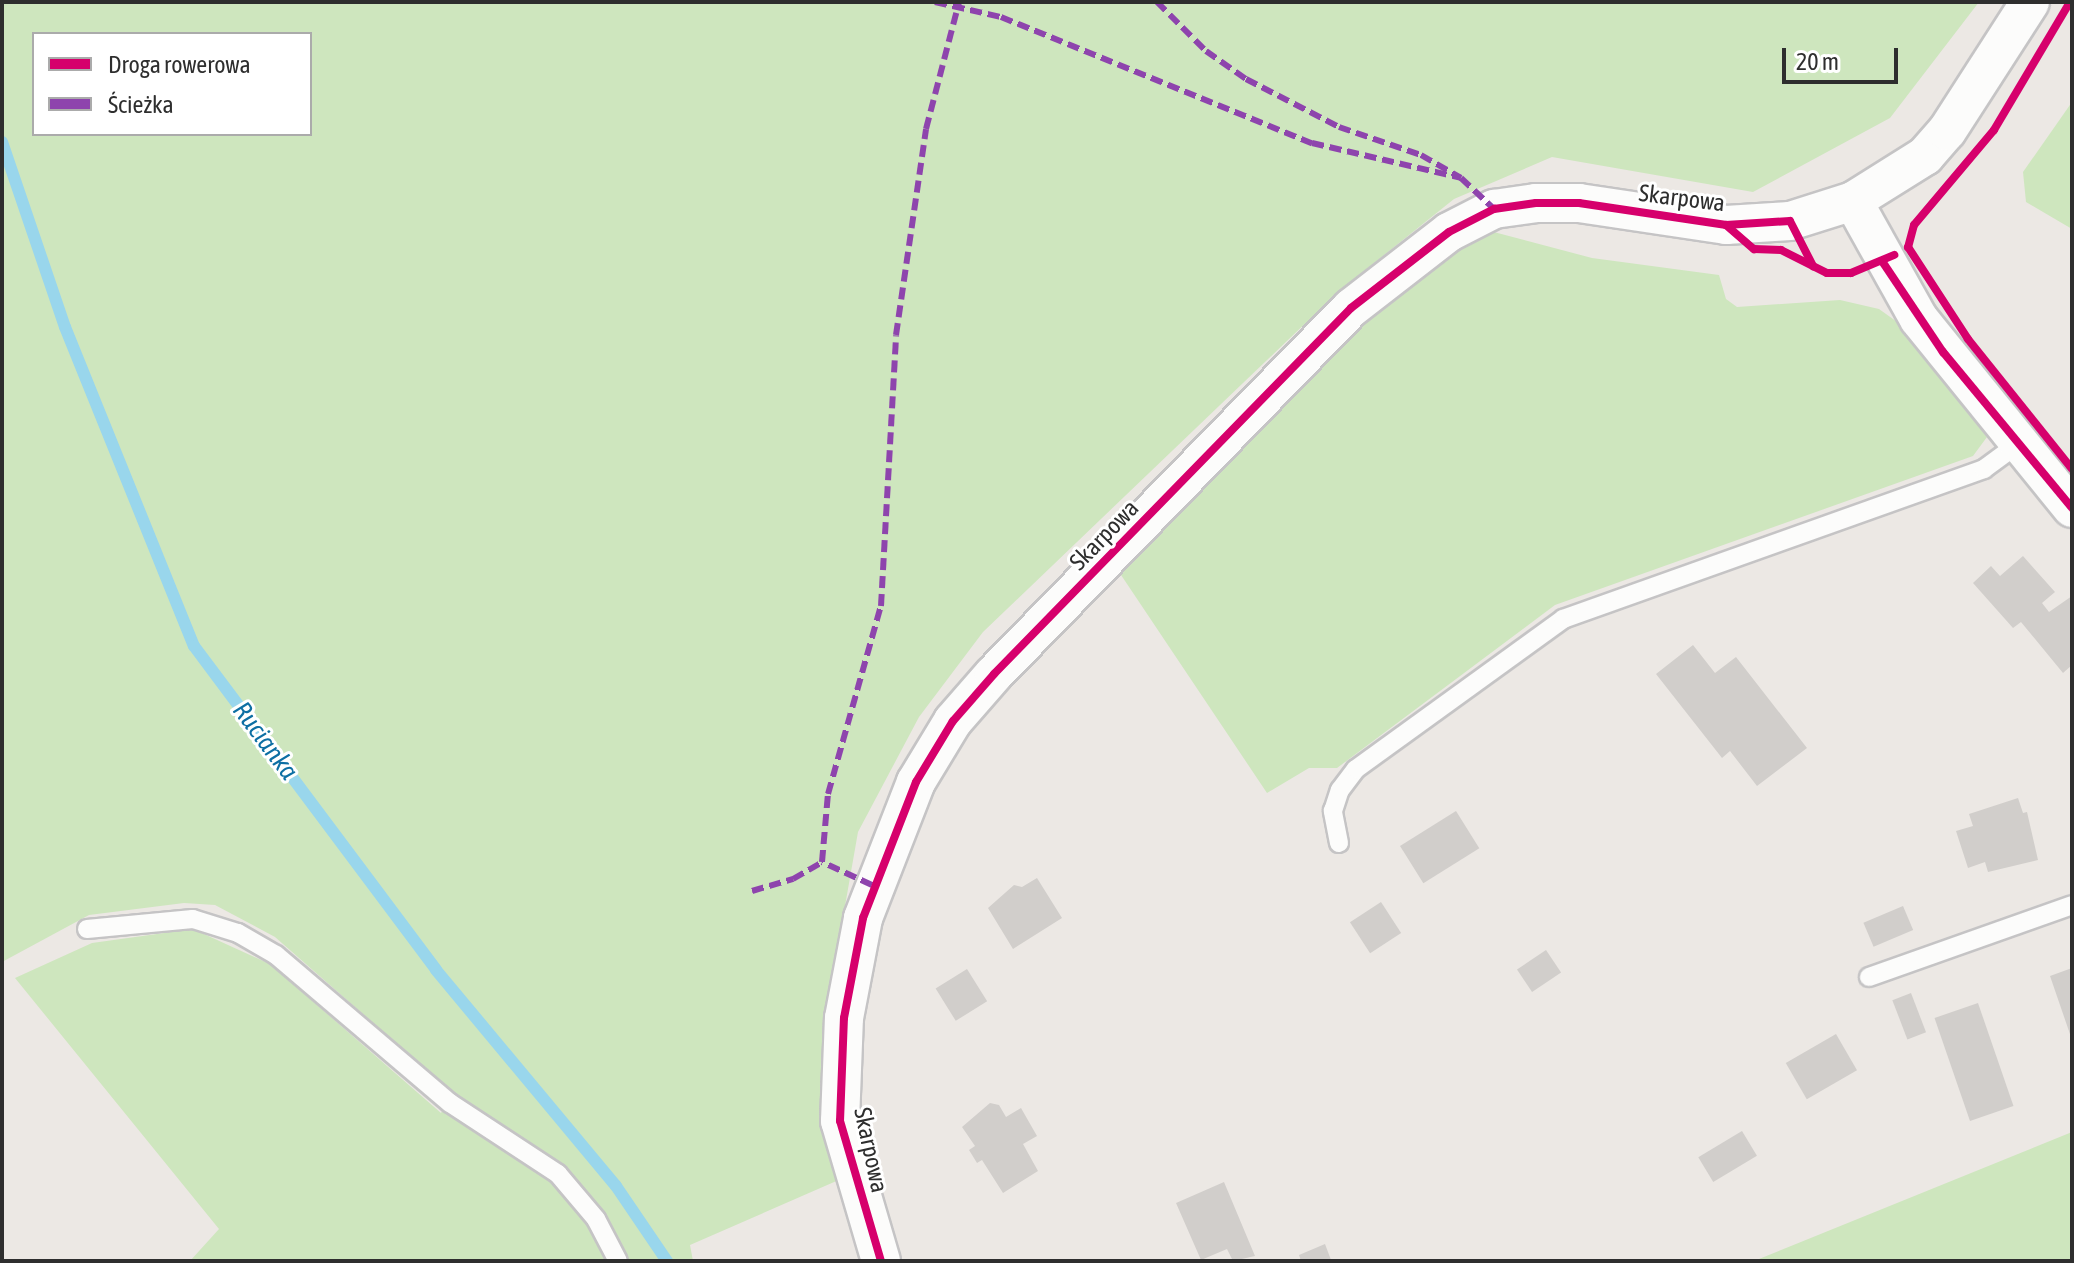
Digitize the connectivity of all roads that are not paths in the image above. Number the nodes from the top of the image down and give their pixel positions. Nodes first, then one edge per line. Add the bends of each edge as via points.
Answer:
1 (2030, 2) edge
2 (1853, 201) junction
3 (2018, 444) junction
4 (2072, 508) edge
5 (1339, 843) dead end
6 (2072, 905) edge
7 (87, 929) dead end
8 (1869, 977) dead end
9 (618, 1261) edge
10 (881, 1261) edge

1 - 2 street, Skarpowa via 1947,131 1925,156
2 - 3 street via 1919,319
2 - 10 street, Skarpowa via 1790,221 1726,225 1579,203 1536,203 1494,209 1449,232 1351,308 994,674 953,721 916,782 872,885 855,960 838,1073 840,1121
3 - 4 street
3 - 5 lane via 1984,469 1563,619 1356,769 1333,811
6 - 8 lane
7 - 9 lane via 193,919 238,933 276,955 450,1103 558,1174 596,1219

